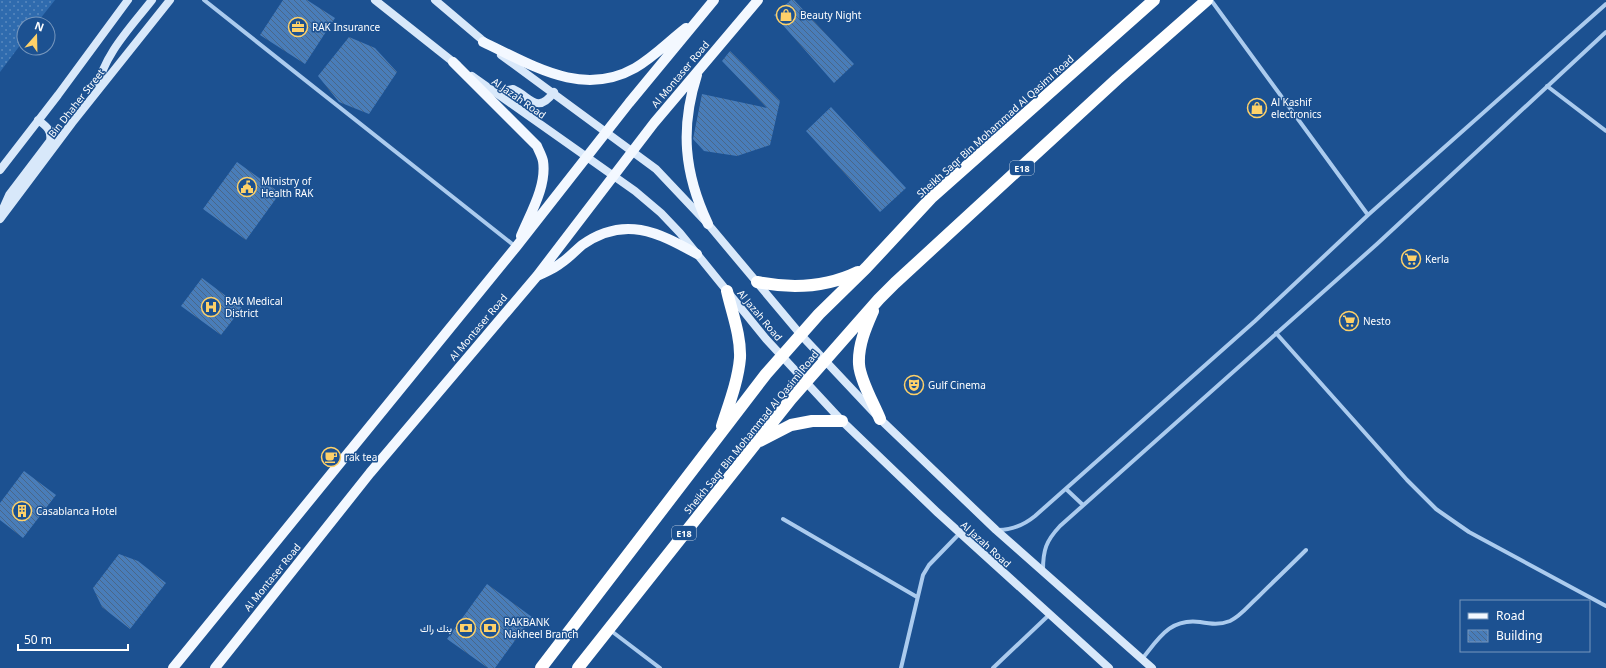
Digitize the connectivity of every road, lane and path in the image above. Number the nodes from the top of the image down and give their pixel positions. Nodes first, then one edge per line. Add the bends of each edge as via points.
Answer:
1 (128, 0) edge
2 (152, 0) edge
3 (170, 0) edge
4 (204, 0) edge
5 (375, 0) edge
6 (435, 0) edge
7 (714, 0) edge
8 (758, 0) edge
9 (1154, 0) edge
10 (1207, 0) edge
11 (1211, 0) edge
12 (1606, 4) edge
13 (704, 12) junction
14 (1606, 32) edge
15 (483, 42) junction
16 (453, 62) junction
17 (698, 70) junction
18 (1547, 86) junction
19 (97, 92) junction
20 (554, 92) junction
21 (499, 95) junction
22 (38, 120) junction
23 (1606, 131) edge
24 (607, 133) junction
25 (633, 152) junction
26 (587, 158) junction
27 (0, 170) edge
28 (614, 176) junction
29 (0, 215) edge
30 (1368, 215) junction
31 (0, 219) edge
32 (708, 224) junction
33 (516, 247) junction
34 (697, 254) junction
35 (866, 268) junction
36 (537, 276) junction
37 (757, 282) junction
38 (727, 291) junction
39 (879, 299) junction
40 (1276, 333) junction
41 (801, 335) junction
42 (782, 356) junction
43 (824, 361) junction
44 (806, 381) junction
45 (880, 419) junction
46 (842, 421) junction
47 (720, 434) junction
48 (756, 443) junction
49 (1066, 489) junction
50 (1083, 505) junction
51 (782, 520) dead end
52 (996, 530) junction
53 (960, 534) junction
54 (1306, 550) dead end
55 (1043, 573) junction
56 (917, 597) junction
57 (1606, 606) edge
58 (1050, 614) junction
59 (608, 628) junction
60 (1142, 659) junction
61 (173, 668) edge
62 (215, 668) edge
63 (541, 668) edge
64 (578, 668) edge
65 (660, 668) edge
66 (901, 668) edge
67 (993, 668) edge
68 (1109, 668) edge
69 (1152, 668) edge

1 - 22 street, Bin Dhaher Street
2 - 19 street via 110,56 100,77
3 - 19 street, Bin Dhaher Street
4 - 33 street
5 - 16 street, Al Jazah Road
6 - 15 street, Al Jazah Road
7 - 13 main road, Al Montaser Road
8 - 17 main road, Al Montaser Road
9 - 35 highway, Sheikh Saqr Bin Mohammad Al Qasimi Road via 932,197
10 - 39 highway, Sheikh Saqr Bin Mohammad Al Qasimi Road / E18
11 - 30 street
12 - 30 street
13 - 15 main road via 635,68 600,79 579,80 552,74
13 - 24 main road, Al Montaser Road
14 - 18 street
15 - 20 street, Al Jazah Road
16 - 21 street, Al Jazah Road
16 - 33 main road via 537,146 542,156 543,178
17 - 25 main road, Al Montaser Road
17 - 32 main road via 687,118 686,143 692,185
18 - 23 street
18 - 40 street via 1377,244
19 - 31 street, Bin Dhaher Street
20 - 21 street via 542,104 535,103 513,89 503,91
20 - 24 street, Al Jazah Road
21 - 26 street, Al Jazah Road
22 - 27 street, Bin Dhaher Street
22 - 29 street via 49,129 50,141 9,195
24 - 25 street, Al Jazah Road
24 - 26 main road, Al Montaser Road
25 - 28 main road, Al Montaser Road
25 - 32 street, Al Jazah Road via 656,169
26 - 28 street, Al Jazah Road
26 - 33 main road, Al Montaser Road
28 - 34 street, Al Jazah Road via 661,213
28 - 36 main road, Al Montaser Road
30 - 49 street via 1255,322
32 - 37 street, Al Jazah Road
33 - 61 main road, Al Montaser Road
34 - 36 main road via 653,232 637,229 620,230 594,238 550,271
34 - 38 street, Al Jazah Road
35 - 37 highway via 847,277 806,287
35 - 41 highway, Sheikh Saqr Bin Mohammad Al Qasimi Road
36 - 62 main road, Al Montaser Road via 370,473
37 - 41 street, Al Jazah Road
38 - 42 street, Al Jazah Road
38 - 47 highway via 739,339 740,357 738,375
39 - 43 highway, Sheikh Saqr Bin Mohammad Al Qasimi Road / E18
39 - 45 highway via 862,340 859,366
40 - 50 street
40 - 57 street via 1436,509 1469,532
41 - 42 highway, Sheikh Saqr Bin Mohammad Al Qasimi Road
41 - 43 street, Al Jazah Road
42 - 44 street, Al Jazah Road
42 - 47 highway, Sheikh Saqr Bin Mohammad Al Qasimi Road
43 - 44 highway, Sheikh Saqr Bin Mohammad Al Qasimi Road / E18
43 - 45 street, Al Jazah Road
44 - 46 street, Al Jazah Road
44 - 48 highway, Sheikh Saqr Bin Mohammad Al Qasimi Road / E18
45 - 52 street, Al Jazah Road
46 - 48 highway via 812,421 791,425
46 - 53 street, Al Jazah Road
47 - 63 highway, Sheikh Saqr Bin Mohammad Al Qasimi Road
48 - 59 highway, Sheikh Saqr Bin Mohammad Al Qasimi Road / E18
49 - 50 street
49 - 52 street via 1021,526
50 - 55 street via 1048,540
51 - 56 street
52 - 55 street, Al Jazah Road
53 - 56 street via 930,565 923,576
53 - 58 street, Al Jazah Road
54 - 60 street via 1237,616 1221,624 1191,621 1173,626 1165,631
55 - 60 street, Al Jazah Road
56 - 66 street
58 - 67 street
58 - 68 street, Al Jazah Road
59 - 64 highway, Sheikh Saqr Bin Mohammad Al Qasimi Road / E18
59 - 65 street
60 - 69 street, Al Jazah Road

